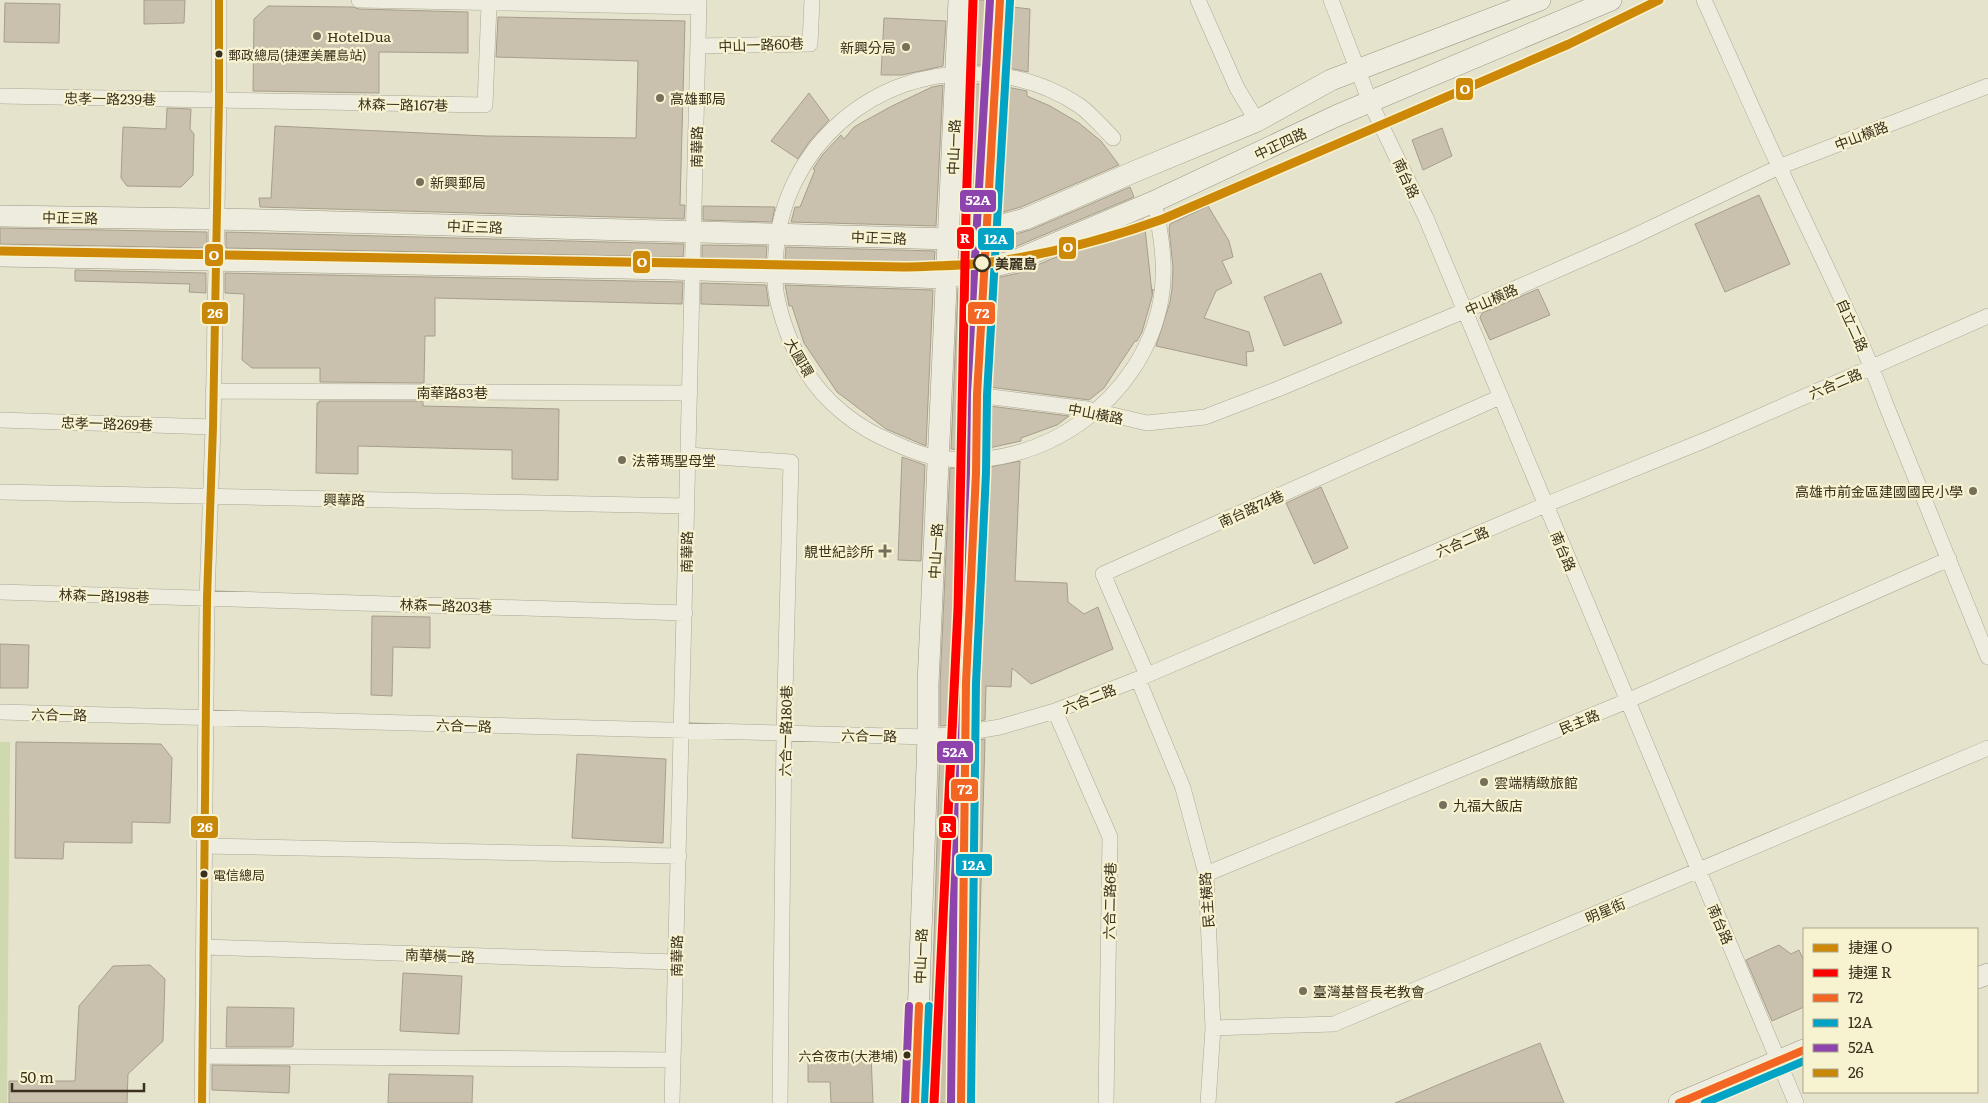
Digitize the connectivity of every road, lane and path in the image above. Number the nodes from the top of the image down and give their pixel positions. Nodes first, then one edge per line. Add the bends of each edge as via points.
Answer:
1 (219, 0) edge
2 (359, 0) edge
3 (812, 0) edge
4 (959, 0) edge
5 (1000, 0) edge
6 (1198, 0) edge
7 (1331, 0) edge
8 (1540, 0) edge
9 (1610, 0) edge
10 (1704, 0) edge
11 (699, 3) edge
12 (489, 4) junction
13 (698, 46) junction
14 (1358, 70) junction
15 (956, 72) junction
16 (996, 74) junction
17 (1988, 86) edge
18 (0, 96) edge
19 (219, 100) junction
20 (1370, 102) junction
21 (1257, 121) junction
22 (1113, 138) dead end
23 (1779, 167) junction
24 (1157, 214) dead end
25 (0, 216) edge
26 (217, 220) junction
27 (986, 230) junction
28 (694, 232) junction
29 (777, 234) junction
30 (949, 239) junction
31 (0, 256) edge
32 (216, 260) junction
33 (985, 268) junction
34 (693, 270) junction
35 (774, 272) junction
36 (946, 278) junction
37 (1464, 311) junction
38 (1988, 316) edge
39 (1872, 367) junction
40 (213, 391) junction
41 (690, 393) junction
42 (977, 395) junction
43 (1500, 397) junction
44 (1097, 412) junction
45 (0, 420) edge
46 (213, 427) junction
47 (689, 455) junction
48 (939, 458) junction
49 (976, 460) junction
50 (0, 492) edge
51 (212, 496) junction
52 (1545, 505) junction
53 (687, 506) junction
54 (1949, 559) junction
55 (0, 592) edge
56 (207, 598) junction
57 (685, 613) junction
58 (1988, 657) edge
59 (1143, 677) junction
60 (1627, 701) junction
61 (1055, 711) junction
62 (0, 712) edge
63 (206, 718) junction
64 (682, 730) junction
65 (784, 733) junction
66 (964, 733) junction
67 (928, 737) junction
68 (1988, 748) edge
69 (204, 846) junction
70 (679, 856) junction
71 (1698, 870) junction
72 (1206, 874) junction
73 (204, 947) junction
74 (676, 962) junction
75 (1213, 1028) junction
76 (1803, 1050) edge
77 (204, 1056) junction
78 (673, 1060) junction
79 (1778, 1061) junction
80 (202, 1103) edge
81 (672, 1103) edge
82 (780, 1103) edge
83 (915, 1103) edge
84 (960, 1103) edge
85 (1106, 1103) edge
86 (1208, 1103) edge
87 (1679, 1103) edge
88 (1796, 1103) edge

1 - 19 street
2 - 12 street
3 - 13 street, 中山一路60巷 via 810,44
4 - 15 street, 中山一路
5 - 16 street
6 - 21 street via 1237,88
7 - 14 street, 南台路
8 - 14 street
9 - 20 street, 中正四路
10 - 23 street, 自立二路
11 - 12 street
11 - 13 street, 南華路
12 - 19 street, 林森一路167巷 via 485,105
13 - 28 street, 南華路
14 - 20 street, 南台路
14 - 21 street via 1331,80
15 - 16 street, 大圓環
15 - 29 street, 大圓環 via 924,77 881,93 842,119 811,152 789,192
15 - 30 street, 中山一路
16 - 22 street, 大圓環 via 1048,88 1082,107
16 - 27 street
17 - 23 street, 中山橫路
18 - 19 street, 忠孝一路239巷
19 - 26 street
20 - 33 street, 中正四路 via 1154,202 1014,261
20 - 37 street, 南台路 via 1426,218
21 - 27 street via 1025,219
23 - 37 street, 中山橫路 via 1630,238
23 - 39 street, 自立二路
24 - 44 street, 大圓環 via 1164,253 1161,299 1148,343 1125,382
25 - 26 street, 中正三路
26 - 28 street, 中正三路
26 - 32 street
27 - 30 street
27 - 33 street
28 - 29 street, 中正三路
28 - 34 street, 南華路
29 - 30 street, 中正三路
29 - 35 street, 大圓環
30 - 36 street, 中山一路
31 - 32 street
32 - 34 street
32 - 40 street
33 - 36 street, 中正四路
33 - 42 street
34 - 35 street
34 - 41 street, 南華路
35 - 36 street
35 - 48 street, 大圓環 via 787,334 807,373 835,407 871,433 911,451
36 - 48 street, 中山一路
37 - 43 street, 南台路
37 - 44 street, 中山橫路 via 1205,417 1147,423
38 - 39 street, 六合二路
39 - 52 street, 六合二路 via 1708,439
39 - 54 street, 自立二路
40 - 41 street, 南華路83巷
40 - 46 street
41 - 47 street, 南華路
42 - 44 street, 中山橫路
42 - 49 street
43 - 52 street, 南台路
43 - 59 street, 南台路74巷 via 1103,574
44 - 49 street, 大圓環 via 1052,441 1007,456
45 - 46 street, 忠孝一路269巷
46 - 51 street
47 - 53 street, 南華路
47 - 65 street, 六合一路180巷 via 791,462
48 - 49 street, 大圓環
48 - 67 street, 中山一路
49 - 66 street
50 - 51 street, 興華路
51 - 53 street, 興華路
51 - 56 street
52 - 59 street, 六合二路
52 - 60 street, 南台路
53 - 57 street, 南華路
54 - 58 street, 自立二路
54 - 60 street, 民主路
55 - 56 street, 林森一路198巷
56 - 57 street, 林森一路203巷
56 - 63 street
57 - 64 street, 南華路
59 - 61 street, 六合二路
59 - 72 street, 民主橫路 via 1183,788
60 - 71 street, 南台路
60 - 72 street, 民主路
61 - 66 street, 六合二路
61 - 85 street, 六合二路6巷 via 1110,838
62 - 63 street, 六合一路
63 - 64 street, 六合一路
63 - 69 street
64 - 65 street, 六合一路
64 - 70 street, 南華路
65 - 67 street, 六合一路
65 - 82 street, 六合一路180巷
66 - 67 street, 六合二路
66 - 84 street via 966,780
67 - 83 street, 中山一路
68 - 71 street, 明星街
69 - 70 street
69 - 73 street
70 - 74 street, 南華路
71 - 75 street, 明星街 via 1334,1024
71 - 79 street, 南台路
72 - 75 street, 民主橫路
73 - 74 street, 南華橫一路
73 - 77 street
74 - 78 street, 南華路
75 - 86 street, 民主橫路
76 - 79 street
77 - 78 street
77 - 80 street
78 - 81 street, 南華路
79 - 87 street
79 - 88 street, 南台路

